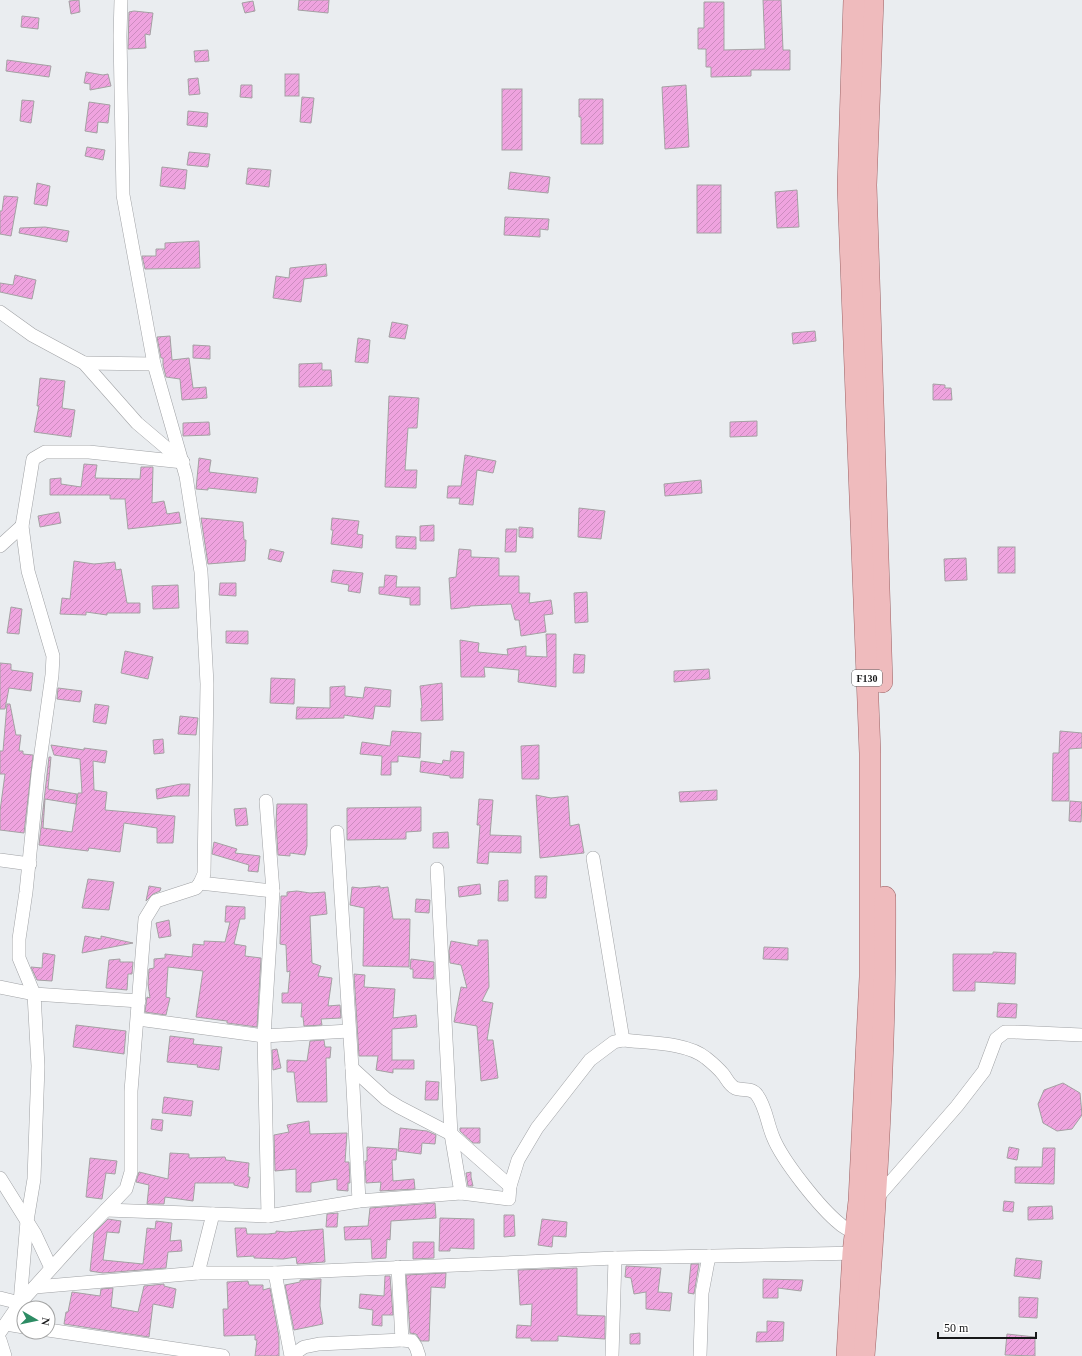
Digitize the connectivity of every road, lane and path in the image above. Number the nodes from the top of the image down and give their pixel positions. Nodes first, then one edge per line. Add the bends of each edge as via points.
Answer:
1 (121, 0) edge
2 (854, 0) edge
3 (872, 0) edge
4 (0, 312) edge
5 (84, 362) junction
6 (154, 364) junction
7 (183, 462) junction
8 (22, 526) junction
9 (0, 546) edge
10 (266, 801) dead end
11 (337, 832) dead end
12 (593, 858) dead end
13 (0, 860) edge
14 (30, 864) junction
15 (437, 869) dead end
16 (200, 883) junction
17 (273, 890) junction
18 (0, 987) edge
19 (34, 994) junction
20 (139, 1001) junction
21 (138, 1019) junction
22 (349, 1031) junction
23 (1082, 1035) edge
24 (264, 1036) junction
25 (623, 1040) junction
26 (352, 1068) junction
27 (451, 1134) junction
28 (0, 1178) edge
29 (510, 1186) junction
30 (461, 1193) junction
31 (875, 1200) junction
32 (359, 1201) junction
33 (106, 1210) junction
34 (213, 1214) junction
35 (268, 1216) junction
36 (27, 1220) junction
37 (860, 1247) junction
38 (709, 1256) junction
39 (615, 1258) junction
40 (398, 1267) junction
41 (51, 1268) junction
42 (198, 1273) junction
43 (275, 1273) junction
44 (35, 1287) junction
45 (0, 1298) edge
46 (20, 1300) edge
47 (23, 1300) edge
48 (16, 1302) edge
49 (16, 1309) edge
50 (16, 1327) edge
51 (3, 1328) edge
52 (56, 1331) edge
53 (0, 1340) edge
54 (402, 1340) junction
55 (5, 1356) edge
56 (223, 1356) edge
57 (293, 1356) edge
58 (418, 1356) edge
59 (612, 1356) edge
60 (700, 1356) edge
61 (847, 1356) edge
62 (864, 1356) edge

1 - 6 street via 124,195
2 - 37 main road, F130 via 848,187 870,754 870,977 859,1201
3 - 31 main road, F130 via 866,185 884,749 885,976
4 - 5 street via 32,335
5 - 6 street
5 - 7 street via 137,423
6 - 7 street
7 - 8 street via 88,452 45,452 33,458
7 - 16 street via 201,572 207,684 204,874
8 - 9 street
8 - 14 street via 28,571 53,656
10 - 17 street
11 - 22 street
12 - 25 street
13 - 14 street
14 - 19 street via 19,939 19,958
15 - 27 street
16 - 17 street
16 - 20 street via 196,888 156,901 149,910 145,919
17 - 24 street
18 - 19 street
19 - 20 street
19 - 36 street via 38,1066 36,1134 34,1179
20 - 21 street
21 - 24 street
21 - 33 street via 132,1091 131,1172 126,1189
22 - 24 street
22 - 26 street
23 - 31 street via 1005,1032 996,1039 984,1071
24 - 35 street
25 - 29 street via 614,1042 590,1060 547,1115 518,1160
25 - 37 street via 678,1046 696,1051 723,1074 727,1082 736,1088 750,1089 756,1093 764,1107 773,1139 793,1169 809,1191
26 - 27 street via 386,1099
26 - 32 street
27 - 29 street
27 - 30 street
28 - 36 street
29 - 30 street via 509,1199
30 - 32 street
31 - 37 main road, F130
32 - 35 street
33 - 34 street
33 - 41 street
34 - 35 street
34 - 42 street
36 - 41 street
36 - 46 street
37 - 38 street
37 - 61 main road, F130
37 - 62 main road, F130
38 - 39 street
38 - 60 street via 702,1293
39 - 40 street
39 - 59 street
40 - 43 street
40 - 54 street
41 - 44 street
42 - 43 street
42 - 44 street
43 - 57 street
44 - 47 street
45 - 48 street
49 - 51 street
50 - 51 street
52 - 56 street
53 - 55 street
54 - 57 street via 319,1344 304,1347
54 - 58 street via 412,1341

